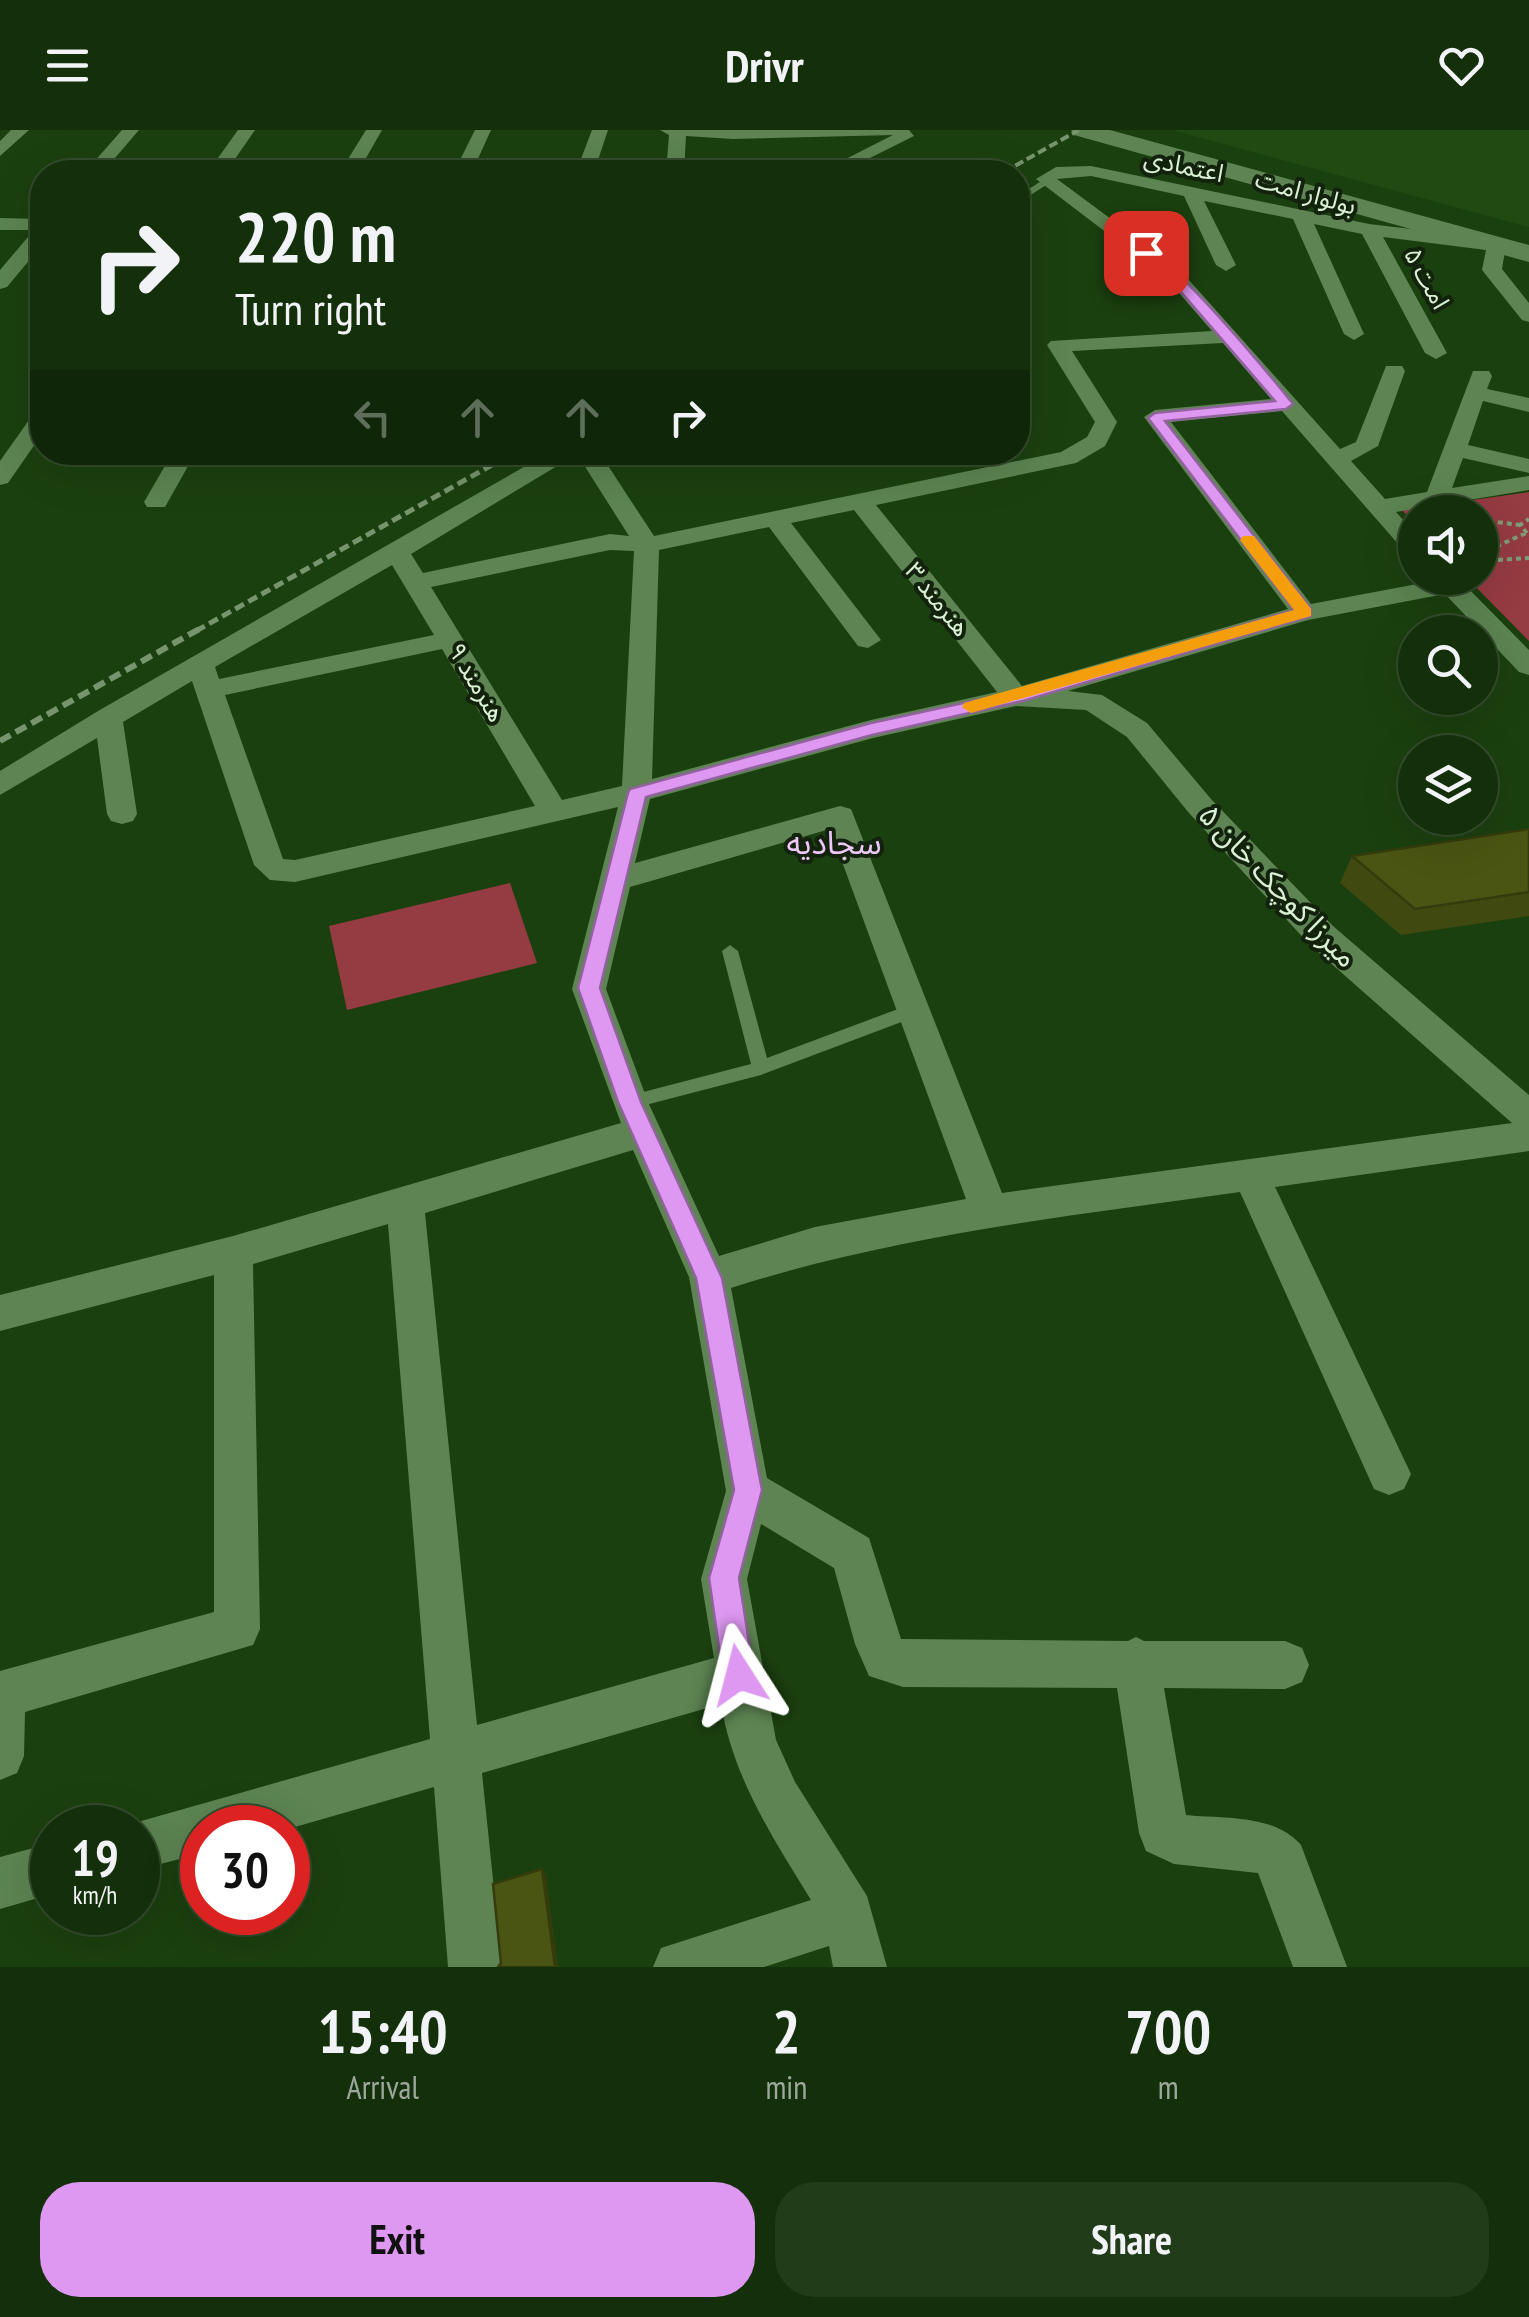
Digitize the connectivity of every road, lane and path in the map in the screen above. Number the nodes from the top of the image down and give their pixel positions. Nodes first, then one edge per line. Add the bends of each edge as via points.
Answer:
1 (20, 130) edge
2 (131, 130) edge
3 (247, 130) edge
4 (374, 130) edge
5 (483, 130) edge
6 (600, 130) edge
7 (902, 130) edge
8 (917, 130) edge
9 (1083, 130) edge
10 (1124, 130) edge
11 (673, 131) edge
12 (733, 132) edge
13 (0, 151) edge
14 (105, 160) edge
15 (226, 160) edge
16 (356, 160) edge
17 (469, 160) edge
18 (589, 160) edge
19 (674, 160) edge
20 (855, 160) edge
21 (1046, 182) junction
22 (1030, 192) edge
23 (1191, 192) junction
24 (1300, 214) junction
25 (0, 224) edge
26 (30, 228) edge
27 (1369, 230) junction
28 (1529, 241) edge
29 (30, 244) edge
30 (1496, 245) junction
31 (1529, 254) edge
32 (1226, 265) dead end
33 (0, 283) edge
34 (1529, 316) edge
35 (1354, 334) dead end
36 (1226, 336) junction
37 (1436, 353) dead end
38 (1394, 371) dead end
39 (1286, 404) junction
40 (1529, 405) edge
41 (30, 435) edge
42 (1454, 449) junction
43 (1334, 460) junction
44 (178, 465) edge
45 (545, 465) edge
46 (595, 465) edge
47 (1529, 466) edge
48 (0, 478) edge
49 (1529, 482) edge
50 (1438, 495) edge
51 (1449, 495) edge
52 (860, 501) junction
53 (156, 502) dead end
54 (1398, 504) edge
55 (1376, 508) junction
56 (776, 518) junction
57 (1529, 519) edge
58 (1498, 522) edge
59 (1520, 525) junction
60 (1398, 531) edge
61 (1528, 533) edge
62 (647, 545) junction
63 (1498, 549) edge
64 (398, 553) junction
65 (1498, 558) edge
66 (1529, 558) edge
67 (417, 582) junction
68 (1398, 593) edge
69 (1460, 595) edge
70 (1304, 613) junction
71 (452, 640) junction
72 (868, 640) dead end
73 (1529, 666) edge
74 (204, 677) junction
75 (1016, 697) junction
76 (108, 717) junction
77 (0, 785) edge
78 (637, 793) junction
79 (554, 812) junction
80 (122, 814) dead end
81 (616, 880) junction
82 (730, 951) dead end
83 (914, 1010) junction
84 (761, 1068) junction
85 (1513, 1087) edge
86 (1529, 1116) edge
87 (636, 1117) junction
88 (1529, 1136) edge
89 (1252, 1178) junction
90 (405, 1203) junction
91 (990, 1211) junction
92 (232, 1254) junction
93 (709, 1278) junction
94 (0, 1305) edge
95 (0, 1313) edge
96 (1388, 1474) dead end
97 (748, 1490) junction
98 (1136, 1662) junction
99 (1286, 1665) dead end
100 (739, 1675) junction
101 (0, 1695) edge
102 (0, 1756) edge
103 (454, 1759) junction
104 (287, 1805) edge
105 (30, 1874) edge
106 (0, 1883) edge
107 (849, 1914) junction
108 (475, 1967) edge
109 (680, 1967) edge
110 (860, 1967) edge
111 (1320, 1967) edge

1 - 13 street
2 - 14 street
3 - 15 street
4 - 16 street
5 - 17 street
6 - 18 street
7 - 12 street via 788,139
8 - 20 street
9 - 30 main road, بولوار امت
10 - 28 main road, بولوار امت
11 - 12 street
11 - 19 street
21 - 22 lane
21 - 23 street, اعتمادی via 1056,172 1091,170
21 - 36 street via 1173,274
23 - 24 street, اعتمادی
23 - 32 street
24 - 27 street, اعتمادی
24 - 35 street
25 - 26 street
27 - 30 street, اعتمادی
27 - 37 street, امت ۵
29 - 33 street
30 - 31 main road, بولوار امت
30 - 34 street via 1492,270
36 - 39 street
36 - 52 street via 1058,345 1106,422 1096,441 1068,458
38 - 43 street via 1366,446
39 - 43 street
39 - 70 street via 1155,418
40 - 42 street via 1478,384
41 - 48 street
42 - 47 street
42 - 50 street
43 - 55 street
44 - 53 street
45 - 64 street
46 - 62 street
49 - 51 street
52 - 56 street
52 - 75 street, هنرمند ۳
54 - 55 street
55 - 60 street
56 - 62 street
56 - 72 street
57 - 59 path
58 - 59 path
59 - 61 path
61 - 63 path
62 - 67 street via 610,542
62 - 78 street
64 - 67 street, هنرمند ۹
64 - 74 street
65 - 66 path
67 - 71 street, هنرمند ۹
68 - 70 street
69 - 73 street
70 - 75 street
71 - 74 street
71 - 79 street, هنرمند ۹
74 - 76 street
74 - 79 street via 270,865 281,872
75 - 78 street
75 - 85 street, میرزا کوچک خان ۵ via 1092,701 1137,730 1321,935
76 - 77 street
76 - 80 street
78 - 79 street
78 - 81 street
81 - 83 street via 840,816
81 - 87 street via 589,988
82 - 84 lane
83 - 84 lane
83 - 91 street
84 - 87 lane
85 - 86 street, میرزا کوچک خان ۵
87 - 90 street
87 - 93 street
88 - 89 street
89 - 91 street
89 - 96 street
90 - 92 street
90 - 103 street
91 - 93 street via 815,1244
92 - 95 street
92 - 101 street via 238,1629
93 - 97 street
94 - 95 street
97 - 98 street via 853,1554 886,1659
97 - 100 street via 724,1578
98 - 99 street
98 - 111 street via 1164,1833 1174,1840 1271,1849 1283,1863
100 - 103 street
100 - 107 street via 752,1742 777,1800
101 - 102 street
103 - 104 street
103 - 108 street
105 - 106 street
107 - 109 street
107 - 110 street

